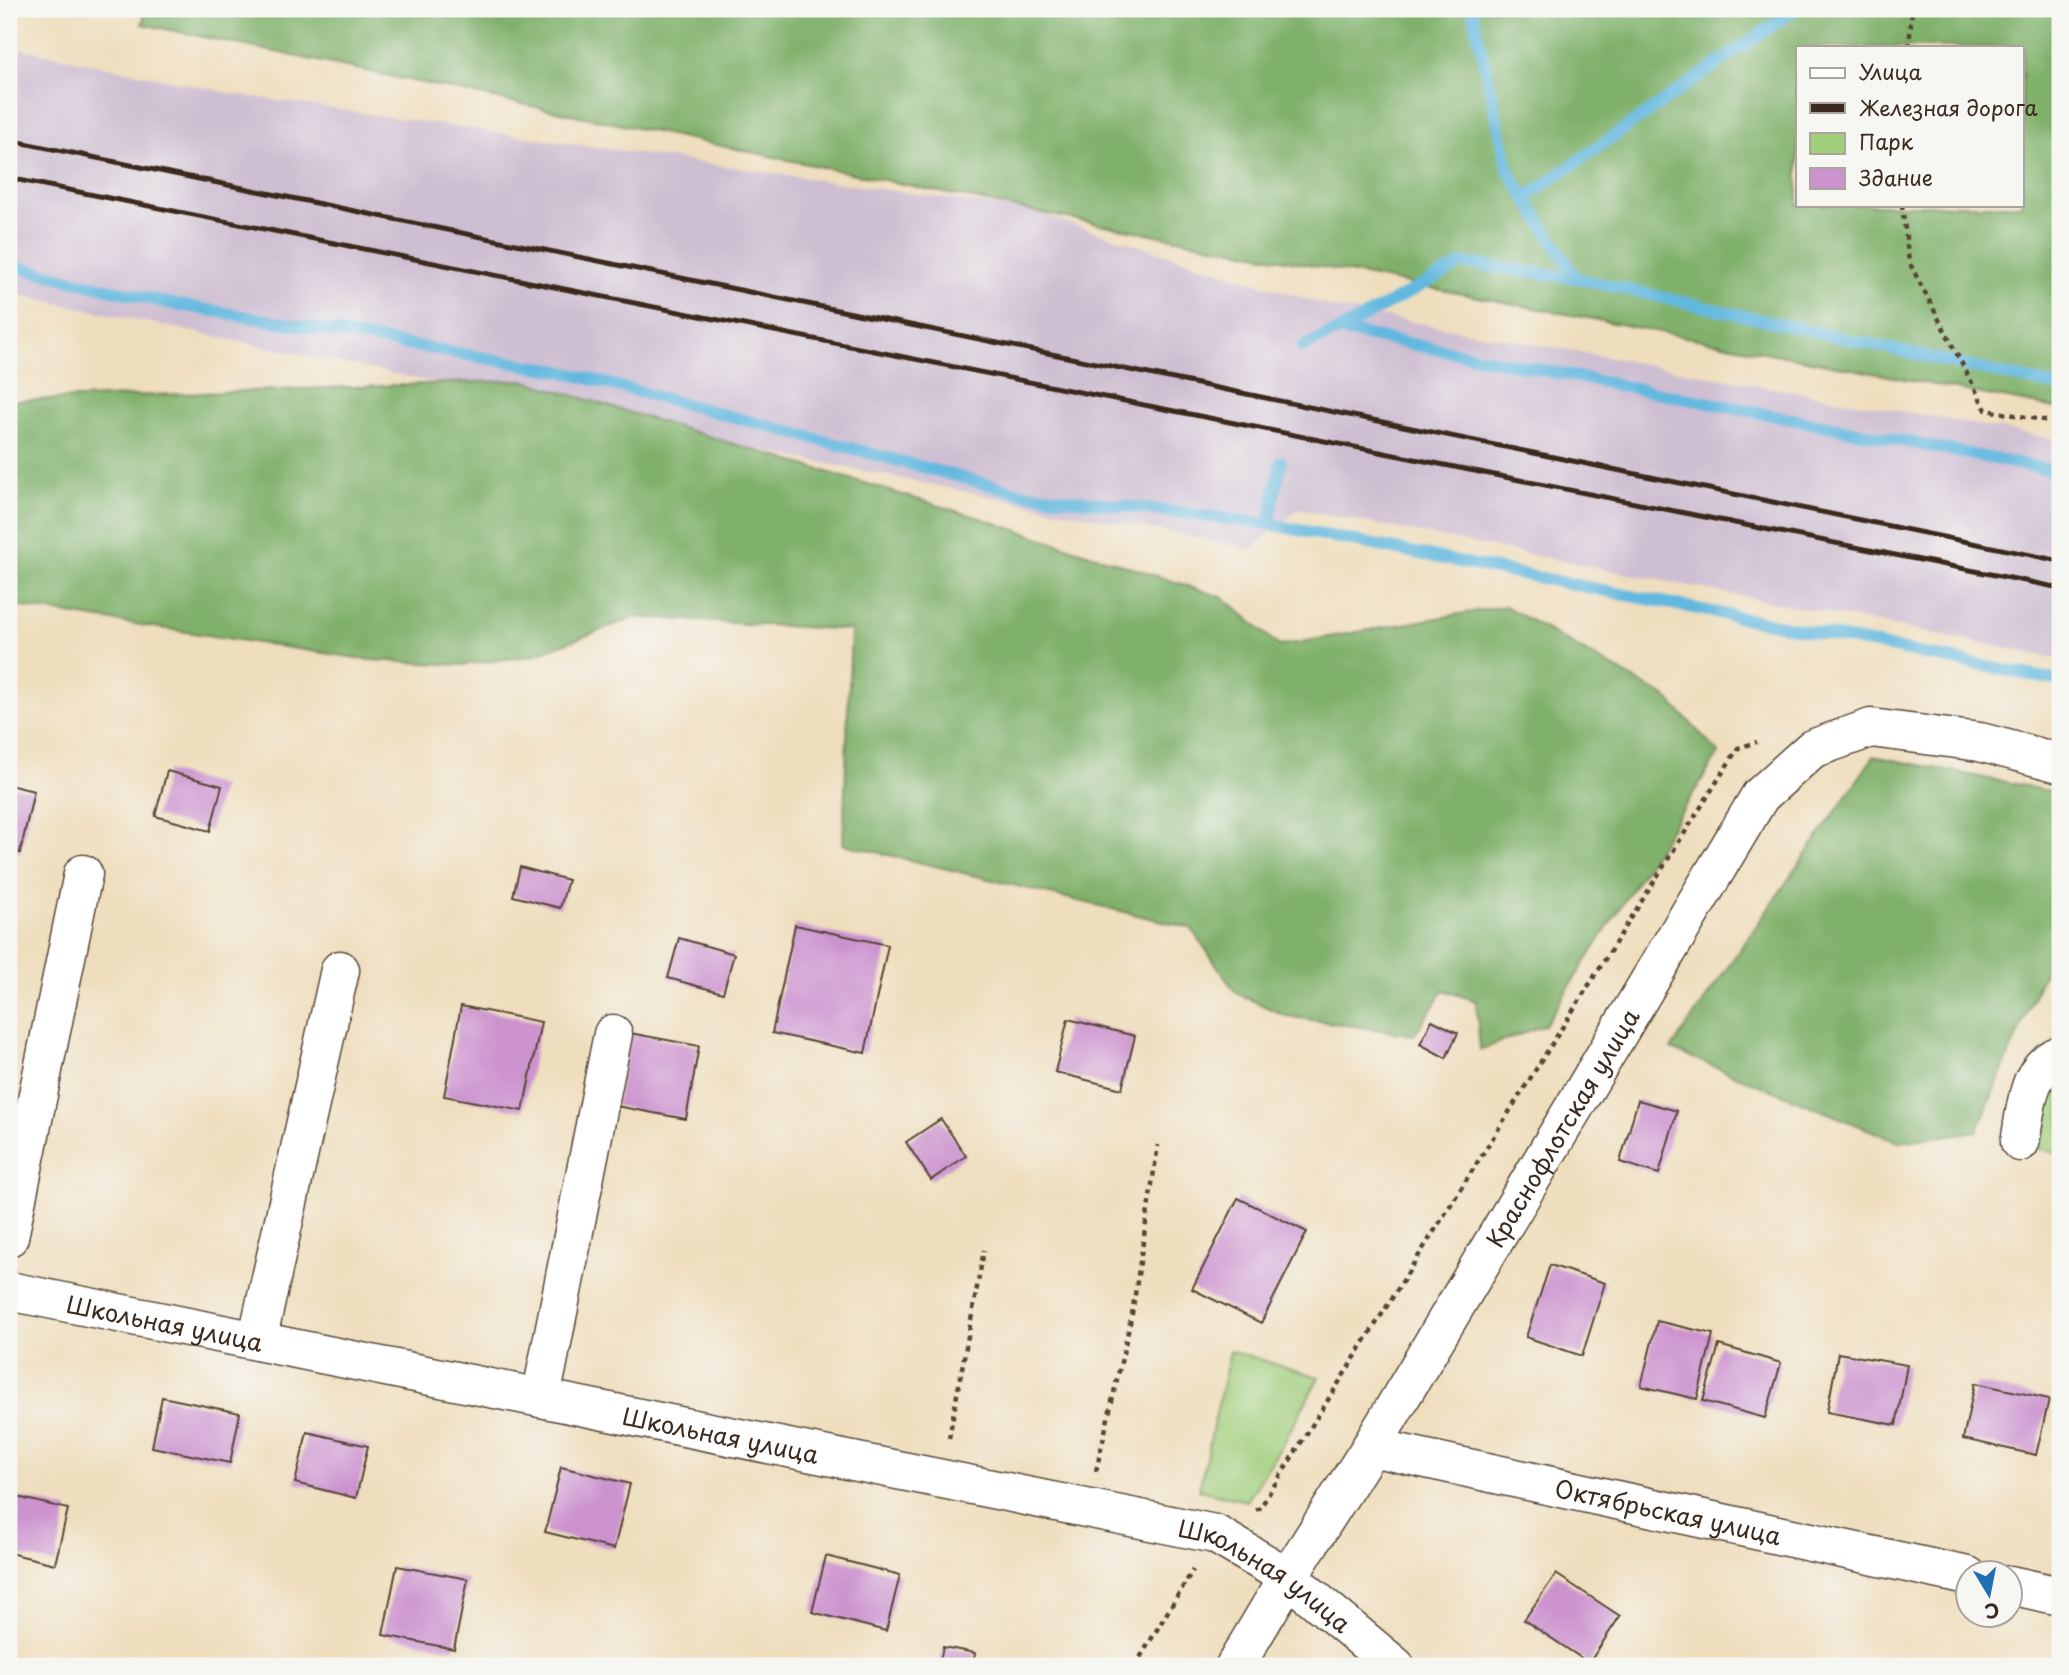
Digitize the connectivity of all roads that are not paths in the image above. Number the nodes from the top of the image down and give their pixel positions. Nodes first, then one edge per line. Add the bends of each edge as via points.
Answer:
1 (2060, 763) edge
2 (83, 874) dead end
3 (340, 971) dead end
4 (613, 1034) dead end
5 (2060, 1055) edge
6 (2020, 1142) dead end
7 (9, 1237) edge
8 (9, 1290) edge
9 (257, 1341) junction
10 (541, 1398) junction
11 (1371, 1447) junction
12 (1954, 1573) edge
13 (1288, 1577) junction
14 (2024, 1588) edge
15 (2060, 1596) edge
16 (1235, 1666) edge
17 (1395, 1666) edge

1 - 11 street, Краснофлотская улица via 1980,743 1871,728 1812,749 1760,796
2 - 7 street
3 - 9 street
4 - 10 street
5 - 6 street via 2032,1079
8 - 9 street, Школьная улица
9 - 10 street, Школьная улица
10 - 13 street, Школьная улица via 1215,1534
11 - 12 street, Октябрьская улица
11 - 13 street, Краснофлотская улица
13 - 16 street, Краснофлотская улица
13 - 17 street, Школьная улица
14 - 15 street

